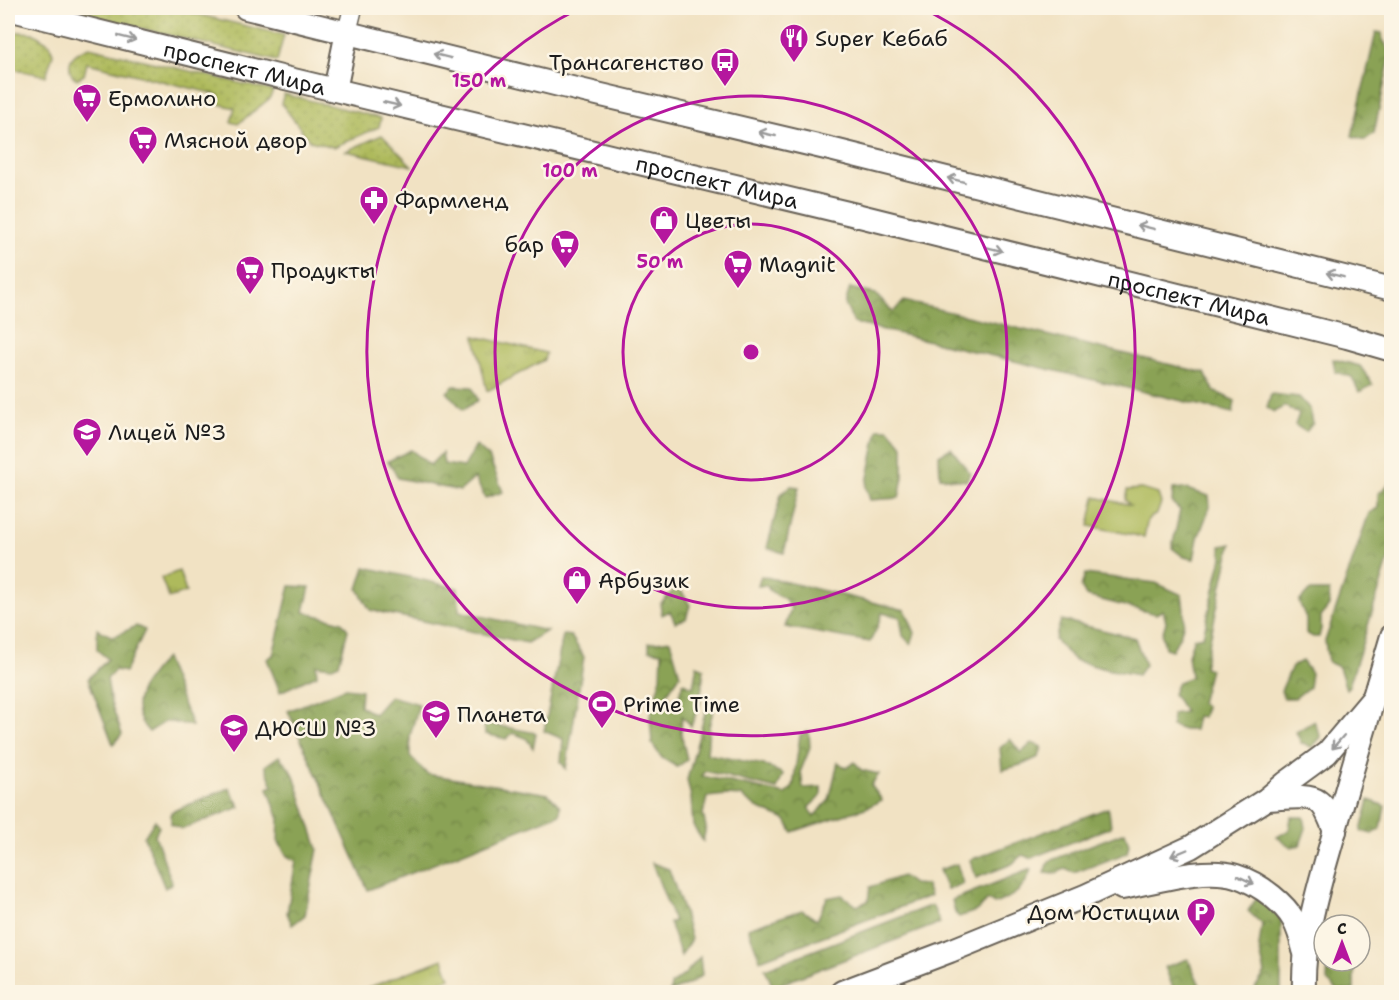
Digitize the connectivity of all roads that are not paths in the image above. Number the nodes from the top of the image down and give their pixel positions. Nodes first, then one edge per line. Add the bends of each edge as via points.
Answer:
1 (246, 8) edge
2 (353, 8) edge
3 (8, 9) edge
4 (347, 32) junction
5 (335, 90) junction
6 (1392, 289) edge
7 (1392, 350) edge
8 (1392, 636) edge
9 (1374, 696) junction
10 (1267, 799) junction
11 (1335, 831) junction
12 (1086, 896) junction
13 (1305, 954) junction
14 (852, 991) edge
15 (1304, 993) edge

1 - 4 main road
2 - 4 street
3 -> 5 main road, проспект Мира
4 - 5 main road
6 -> 4 main road
5 -> 7 main road, проспект Мира
8 - 9 main road
9 -> 10 main road via 1327,753
9 - 11 main road
10 - 11 main road via 1304,796 1318,801
10 -> 12 main road via 1191,847
11 - 13 main road
12 -> 13 main road via 1195,874 1236,876 1261,887 1281,903 1299,929
12 - 14 main road
13 - 15 main road

